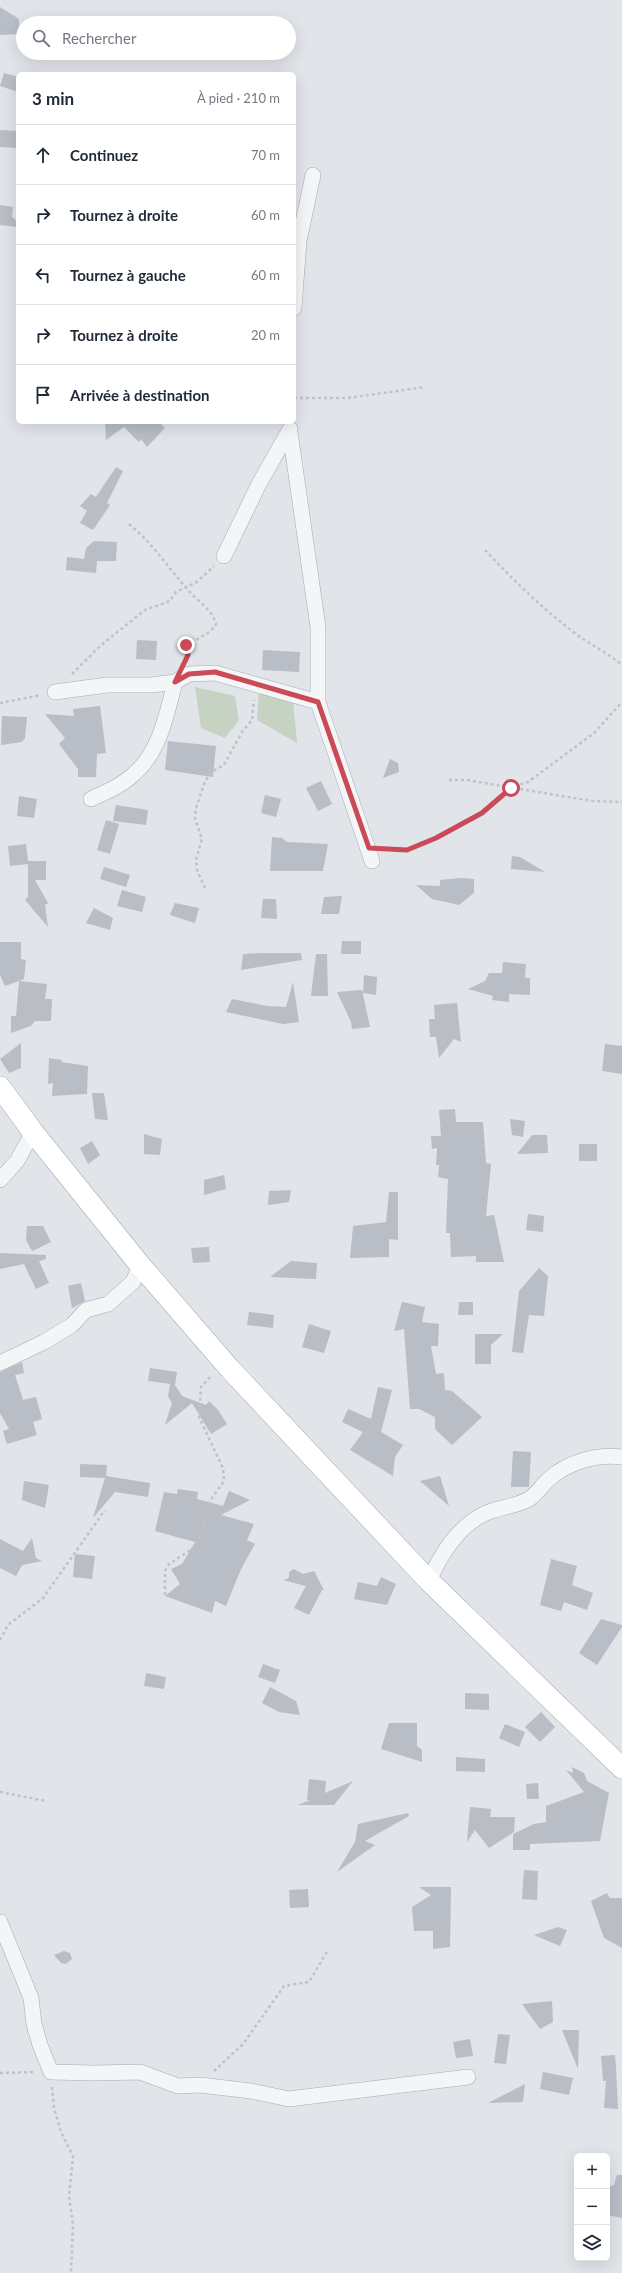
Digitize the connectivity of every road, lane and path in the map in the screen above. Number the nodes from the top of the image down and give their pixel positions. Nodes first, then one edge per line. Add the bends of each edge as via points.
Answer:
1 (313, 175) dead end
2 (296, 281) edge
3 (425, 387) dead end
4 (296, 398) edge
5 (290, 427) edge
6 (129, 524) dead end
7 (485, 550) dead end
8 (224, 556) joint
9 (186, 588) junction
10 (622, 665) edge
11 (175, 682) junction
12 (256, 684) junction
13 (55, 692) junction
14 (318, 702) junction
15 (622, 702) edge
16 (0, 703) edge
17 (449, 780) dead end
18 (511, 788) junction
19 (91, 799) dead end
20 (622, 802) edge
21 (371, 855) joint
22 (205, 888) dead end
23 (0, 1087) edge
24 (33, 1132) junction
25 (0, 1180) edge
26 (140, 1265) junction
27 (0, 1363) edge
28 (230, 1369) junction
29 (622, 1457) edge
30 (105, 1510) dead end
31 (429, 1581) junction
32 (165, 1595) dead end
33 (0, 1640) edge
34 (622, 1768) edge
35 (0, 1792) edge
36 (46, 1800) dead end
37 (0, 1922) edge
38 (328, 1950) dead end
39 (51, 2072) junction
40 (0, 2073) edge
41 (468, 2077) dead end
42 (200, 2085) junction
43 (71, 2273) edge

1 - 2 street via 299,241
3 - 4 path via 348,398
5 - 8 street
5 - 14 street via 318,627
6 - 9 path via 148,539
7 - 10 path via 519,586 549,612 577,635
8 - 9 path via 197,582
9 - 11 path via 213,614 216,624 211,631 196,640 182,638 188,655
9 - 13 path via 176,592 170,601 145,610 117,631
11 - 12 street via 189,674 215,672
11 - 13 street via 107,684
11 - 19 street via 165,720 149,757 135,773
12 - 14 street
12 - 22 path via 252,720 242,732 224,765 205,780 196,808 195,819 202,839 196,860 197,870
13 - 16 path
14 - 21 street
15 - 18 path via 594,733 528,782
17 - 18 path via 468,780
18 - 20 path via 592,801
18 - 21 path via 482,813 436,838 407,850
23 - 24 main road
24 - 25 street via 17,1161
24 - 26 main road
26 - 27 street via 133,1282 108,1304 86,1310 72,1325
26 - 28 main road
28 - 31 main road
28 - 32 path via 211,1375 201,1388 199,1417 223,1468 224,1481 210,1501 203,1530 195,1546 169,1564 165,1571
29 - 31 street via 587,1459 563,1468 530,1498 482,1515 449,1544
30 - 33 path via 43,1598 8,1625
31 - 34 main road
35 - 36 path
37 - 39 street via 31,1998 34,2024
38 - 42 path via 310,1982 284,1986 243,2044
39 - 40 path
39 - 42 street via 140,2072 178,2086
39 - 43 path via 54,2108 61,2132 73,2156 69,2196 73,2225
41 - 42 street via 289,2099

